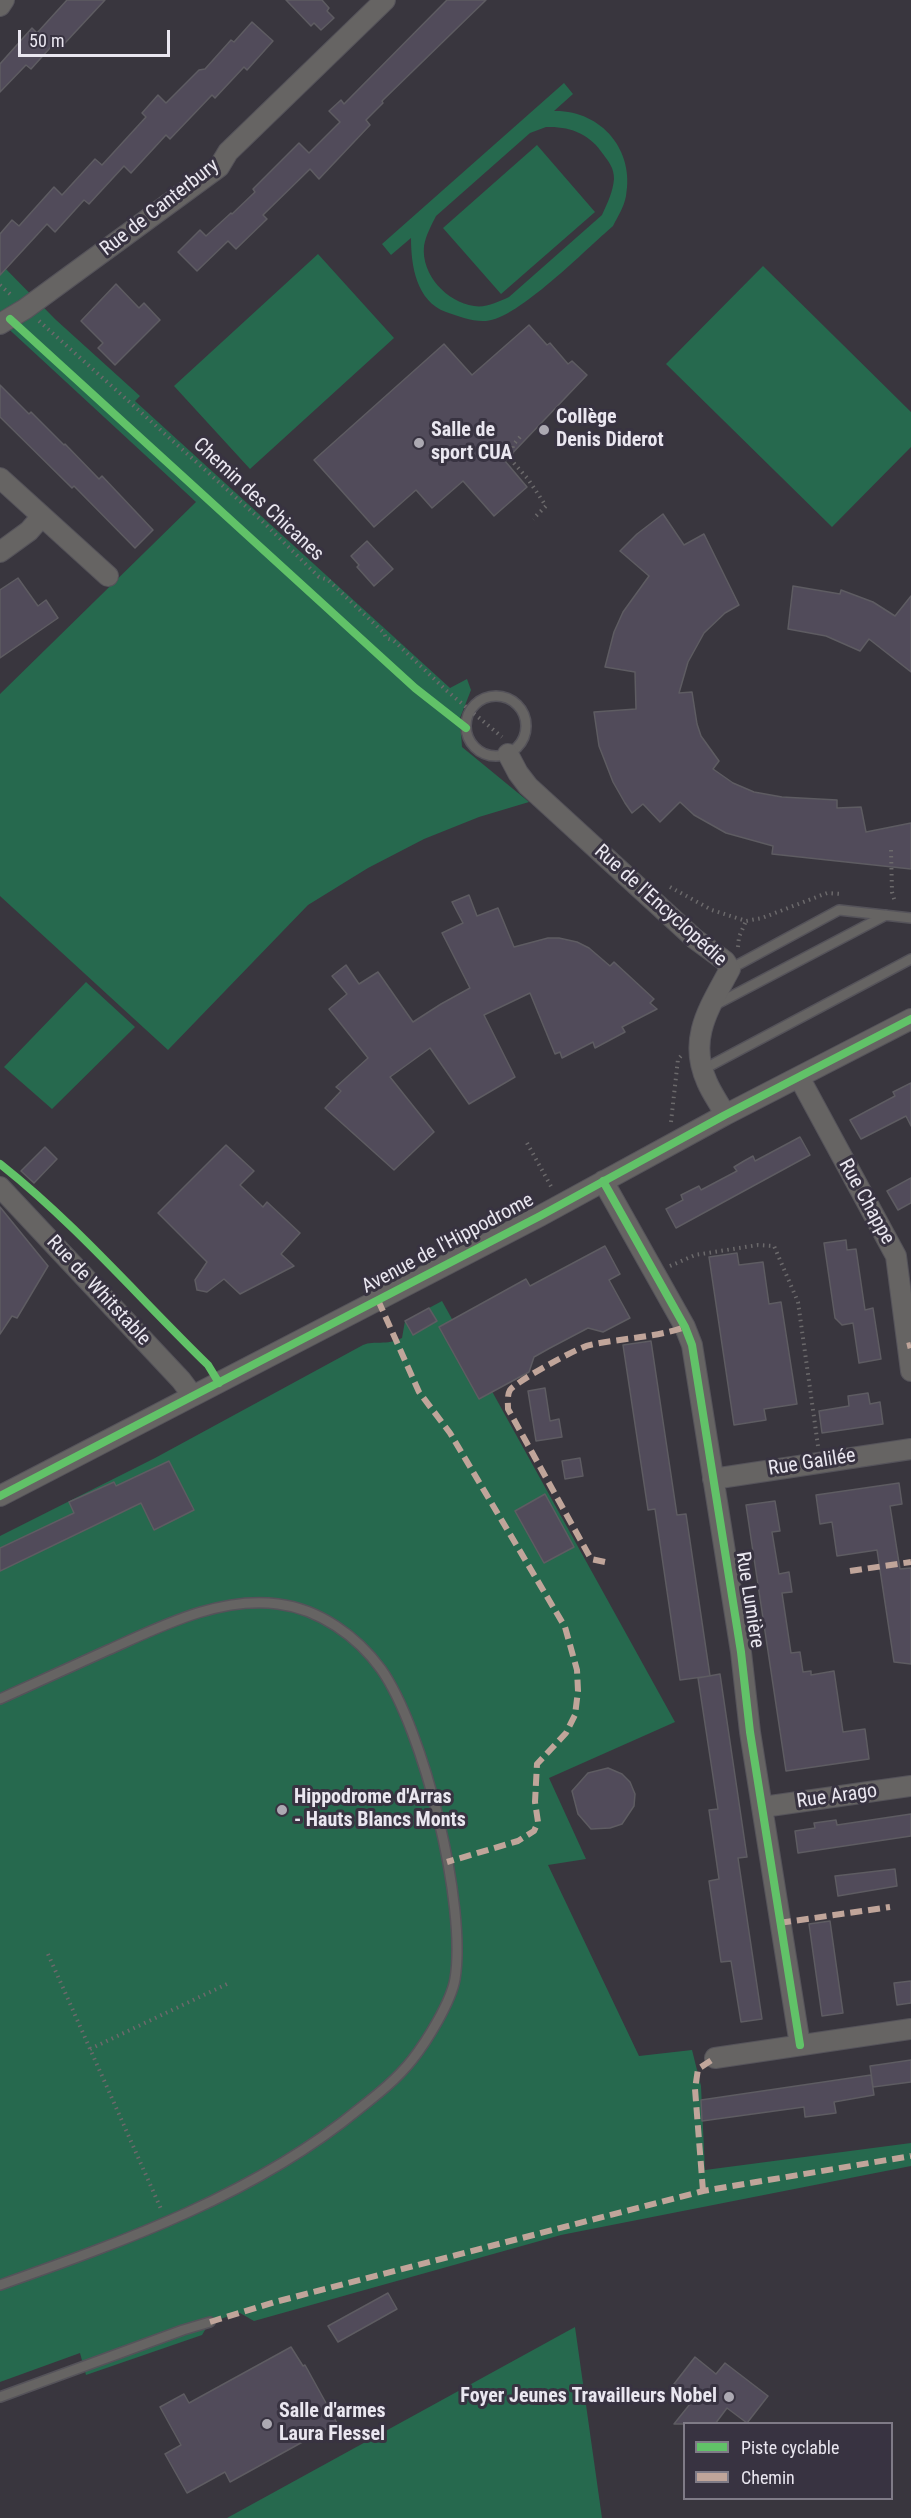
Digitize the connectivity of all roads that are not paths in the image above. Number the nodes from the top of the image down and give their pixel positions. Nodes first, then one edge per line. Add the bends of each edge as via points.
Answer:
1 (4, 0) edge
2 (374, 3) edge
3 (0, 6) edge
4 (9, 311) edge
5 (0, 478) edge
6 (42, 516) junction
7 (0, 552) edge
8 (108, 576) dead end
9 (512, 752) junction
10 (886, 915) junction
11 (911, 918) edge
12 (911, 959) edge
13 (728, 965) junction
14 (709, 1008) junction
15 (911, 1019) edge
16 (702, 1070) junction
17 (799, 1077) junction
18 (725, 1115) junction
19 (603, 1181) junction
20 (0, 1187) edge
21 (903, 1252) edge
22 (911, 1371) edge
23 (192, 1396) junction
24 (911, 1449) edge
25 (713, 1479) junction
26 (0, 1496) edge
27 (0, 1699) edge
28 (911, 1786) edge
29 (763, 1807) junction
30 (911, 2029) edge
31 (800, 2044) junction
32 (716, 2058) dead end
33 (0, 2284) edge
34 (210, 2322) dead end
35 (0, 2397) edge

1 - 3 street
2 - 4 street, Rue de Canterbury via 228,152 219,167
5 - 6 street
6 - 7 street
6 - 8 street
9 - 9 lane via 489,756 473,746 466,728 470,710 484,698 507,698 521,708 526,726 522,743
9 - 13 street, Rue de l'Encyclopédie via 518,773 528,786
10 - 11 lane
10 - 13 lane via 839,910
10 - 14 lane
12 - 16 lane
13 - 14 street, Rue de l'Encyclopédie
14 - 16 street, Rue de l'Encyclopédie via 698,1042
15 - 17 street, Avenue de l'Hippodrome
16 - 18 street, Rue de l'Encyclopédie
17 - 18 street, Avenue de l'Hippodrome
17 - 21 street, Rue Chappe
18 - 19 street, Avenue de l'Hippodrome
19 - 23 street, Avenue de l'Hippodrome
19 - 25 street, Rue Lumière via 692,1345
20 - 23 street, Rue de Whitstable via 182,1380
21 - 22 street, Rue Chappe
23 - 26 street, Avenue de l'Hippodrome
24 - 25 street, Rue Galilée
25 - 29 street, Rue Lumière
27 - 33 lane via 202,1612 247,1603 278,1604 307,1611 333,1624 378,1665 413,1737 432,1791 458,1945 454,1982 413,2059 387,2087 323,2139 250,2182 166,2221
28 - 29 street, Rue Arago
29 - 31 street, Rue Lumière via 778,1923
30 - 31 street
31 - 32 street
34 - 35 lane

